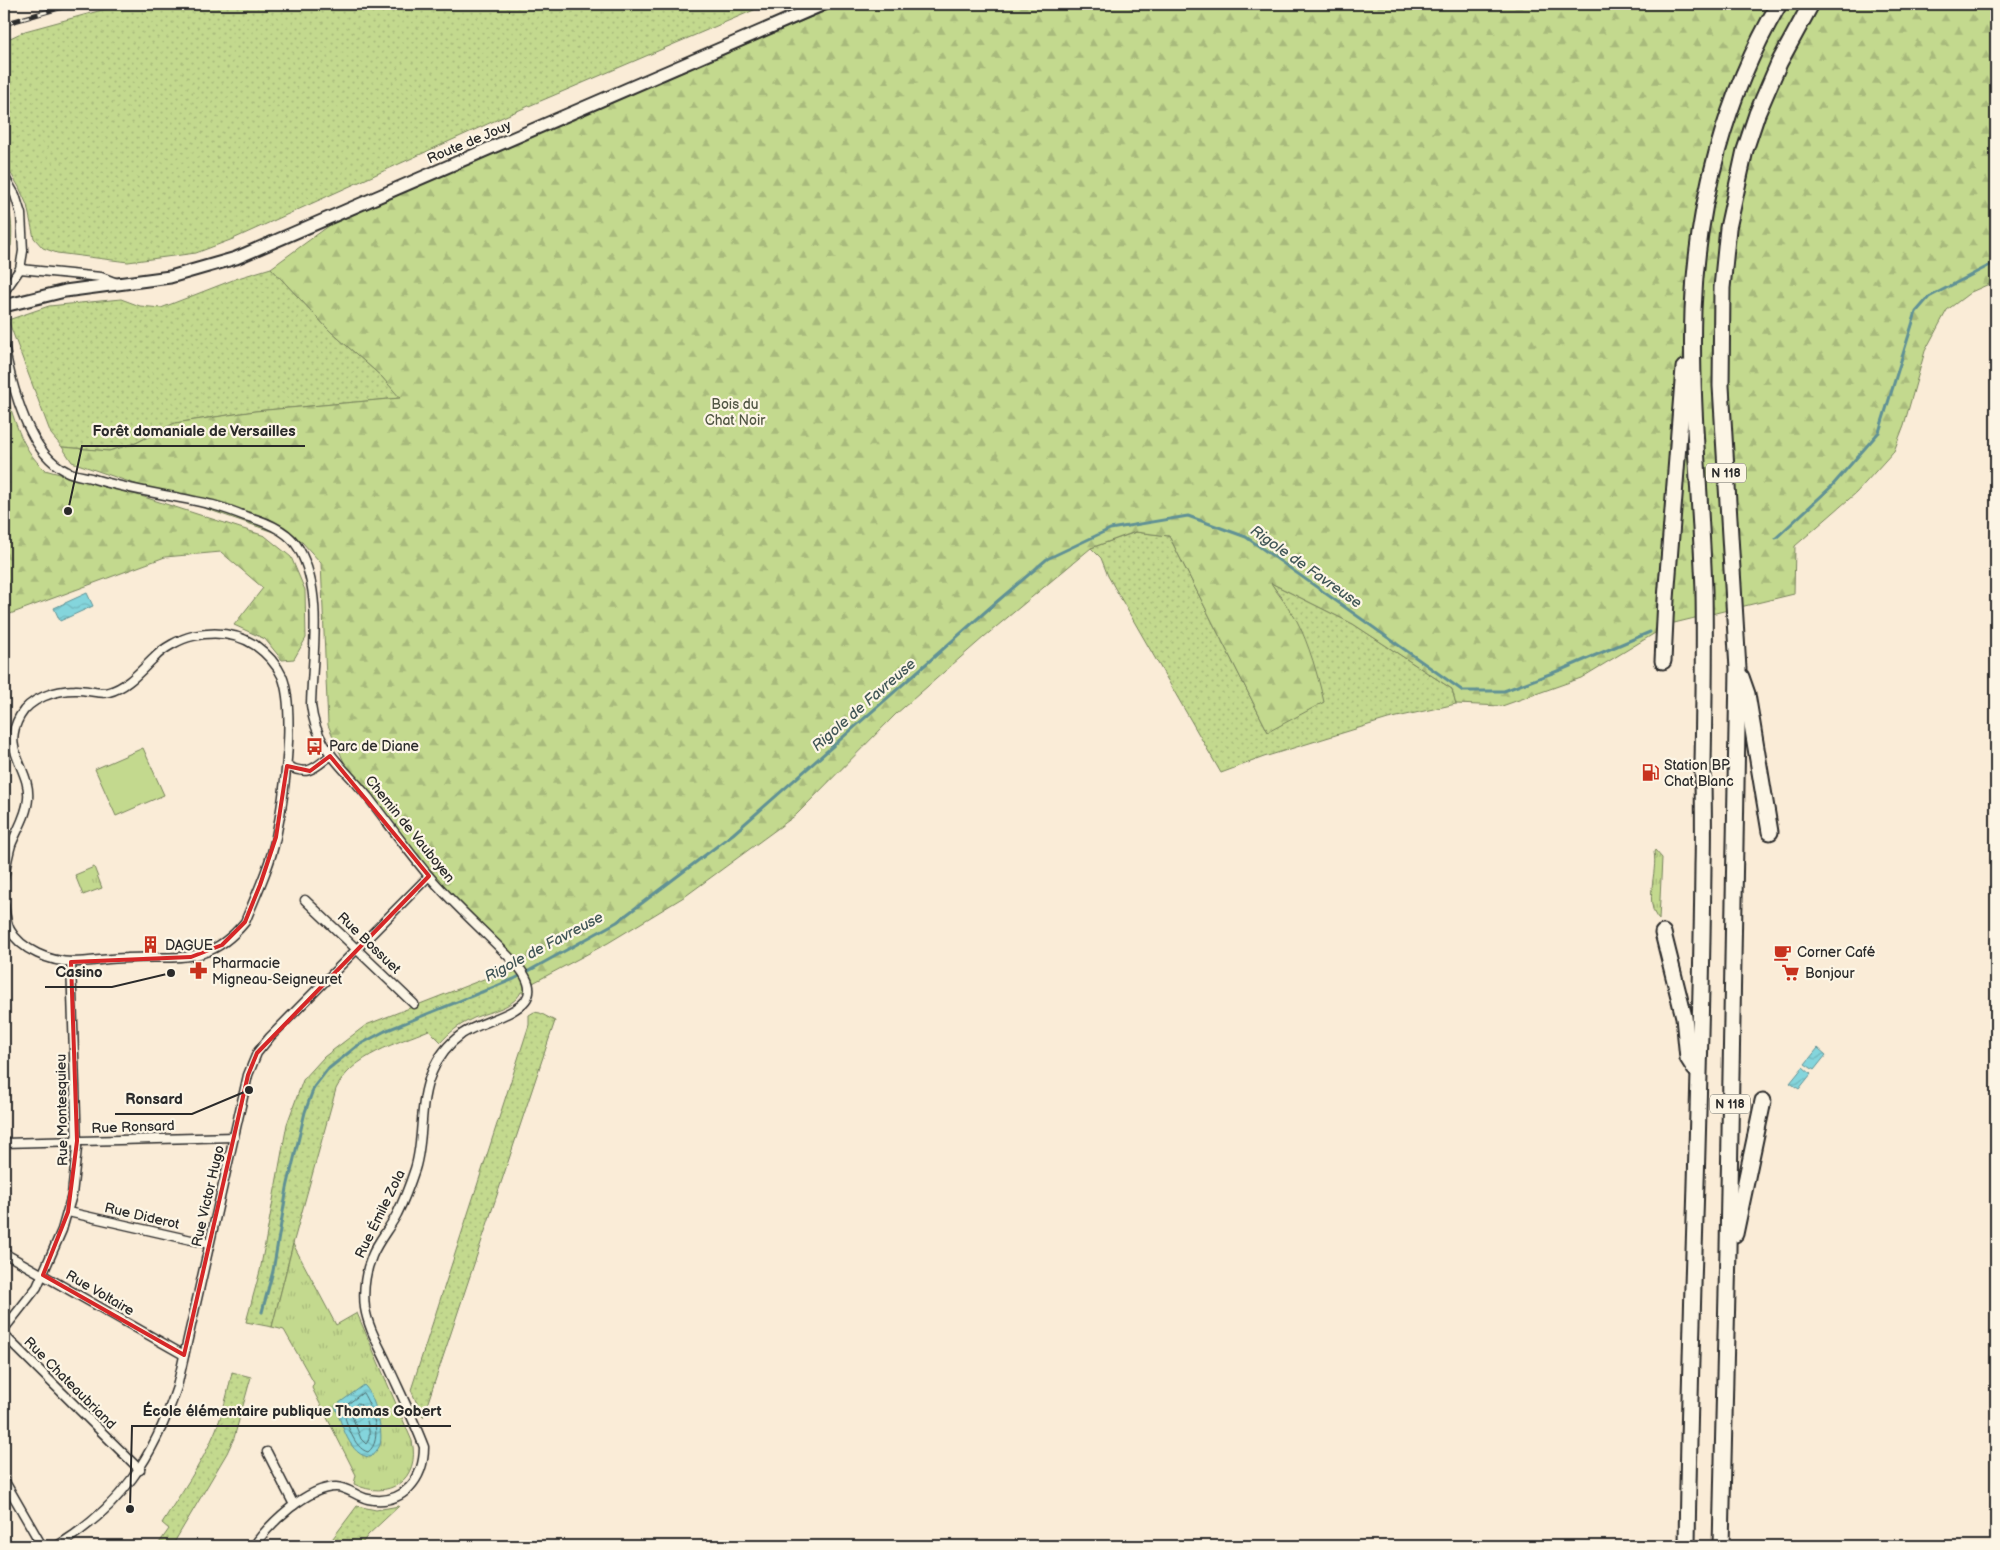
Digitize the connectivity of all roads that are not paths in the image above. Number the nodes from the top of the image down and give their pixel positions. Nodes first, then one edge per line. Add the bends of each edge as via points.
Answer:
1 (824, 4) edge
2 (1779, 4) edge
3 (1811, 4) edge
4 (4, 176) edge
5 (20, 269) junction
6 (118, 284) junction
7 (4, 292) edge
8 (4, 306) edge
9 (1692, 336) junction
10 (4, 345) edge
11 (1663, 662) dead end
12 (1738, 669) junction
13 (330, 756) junction
14 (287, 766) junction
15 (1770, 832) dead end
16 (429, 876) junction
17 (4, 878) edge
18 (305, 900) dead end
19 (4, 904) edge
20 (1663, 933) dead end
21 (357, 948) junction
22 (71, 962) junction
23 (529, 986) joint
24 (414, 1004) dead end
25 (1698, 1073) junction
26 (1763, 1101) dead end
27 (234, 1137) junction
28 (77, 1141) junction
29 (4, 1143) edge
30 (68, 1212) junction
31 (210, 1244) junction
32 (1728, 1249) junction
33 (4, 1253) edge
34 (43, 1275) junction
35 (4, 1329) edge
36 (4, 1335) edge
37 (184, 1355) junction
38 (267, 1452) dead end
39 (140, 1470) junction
40 (4, 1480) edge
41 (294, 1505) junction
42 (42, 1546) edge
43 (57, 1546) edge
44 (254, 1546) edge
45 (1687, 1546) edge
46 (1721, 1546) edge

1 - 6 main road, Route de Jouy via 236,258 170,277
2 - 9 highway, N 118 via 1732,102 1714,161 1699,238
3 - 12 highway, N 118 via 1779,63 1757,114 1745,150 1726,250 1722,288 1721,386
4 - 5 street via 22,214
5 - 6 street, Route de Jouy via 101,278
5 - 7 street
6 - 8 main road, Route de Jouy via 65,291
9 - 11 highway via 1684,359
9 - 25 highway, N 118 via 1705,671
10 - 13 street, Chemin de Vauboyen via 14,388 26,419 44,453 58,466 104,483 213,505 255,519 272,526 299,548 312,587 315,614 313,720
12 - 15 highway via 1748,694
12 - 32 highway, N 118
13 - 14 street via 310,771
13 - 16 street, Chemin de Vauboyen via 350,776
14 - 17 street via 287,696 275,663 268,654 233,634 192,636 166,648 142,672 117,689 107,692 74,690 40,697 24,711 15,727 12,742 28,788 28,799 11,846
14 - 22 street via 276,837 245,922 237,932 212,951 191,957
16 - 21 street, Rue Victor Hugo
16 - 23 street, Chemin de Vauboyen via 525,974
18 - 21 street, Rue Bossuet
19 - 22 street via 16,937 42,956
20 - 25 highway via 1684,1017 1688,1058
21 - 24 street, Rue Bossuet
21 - 27 street, Rue Victor Hugo via 257,1054 248,1075
22 - 28 street, Rue Montesquieu
23 - 41 street, Rue Émile Zola via 526,1000 518,1009 463,1034 440,1056 426,1090 416,1167 396,1215 380,1240 366,1272 364,1289 368,1320 424,1448 422,1469 407,1490 386,1499 366,1498 336,1487
25 - 45 highway, N 118
26 - 32 highway via 1737,1229
27 - 28 street, Rue Ronsard
27 - 31 street, Rue Victor Hugo
28 - 29 street, Rue Ronsard
28 - 30 street, Rue Montesquieu via 75,1177
30 - 31 street, Rue Diderot
30 - 34 street, Rue Montesquieu
31 - 37 street, Rue Victor Hugo
32 - 46 highway, N 118
33 - 34 street, Rue Voltaire
34 - 35 street, Rue Montesquieu
34 - 37 street, Rue Voltaire
36 - 39 street, Rue Chateaubriand
37 - 39 street, Rue Victor Hugo via 161,1431
38 - 41 street
39 - 43 street, Rue Victor Hugo via 110,1505
40 - 42 street
41 - 44 street, Rue Émile Zola

